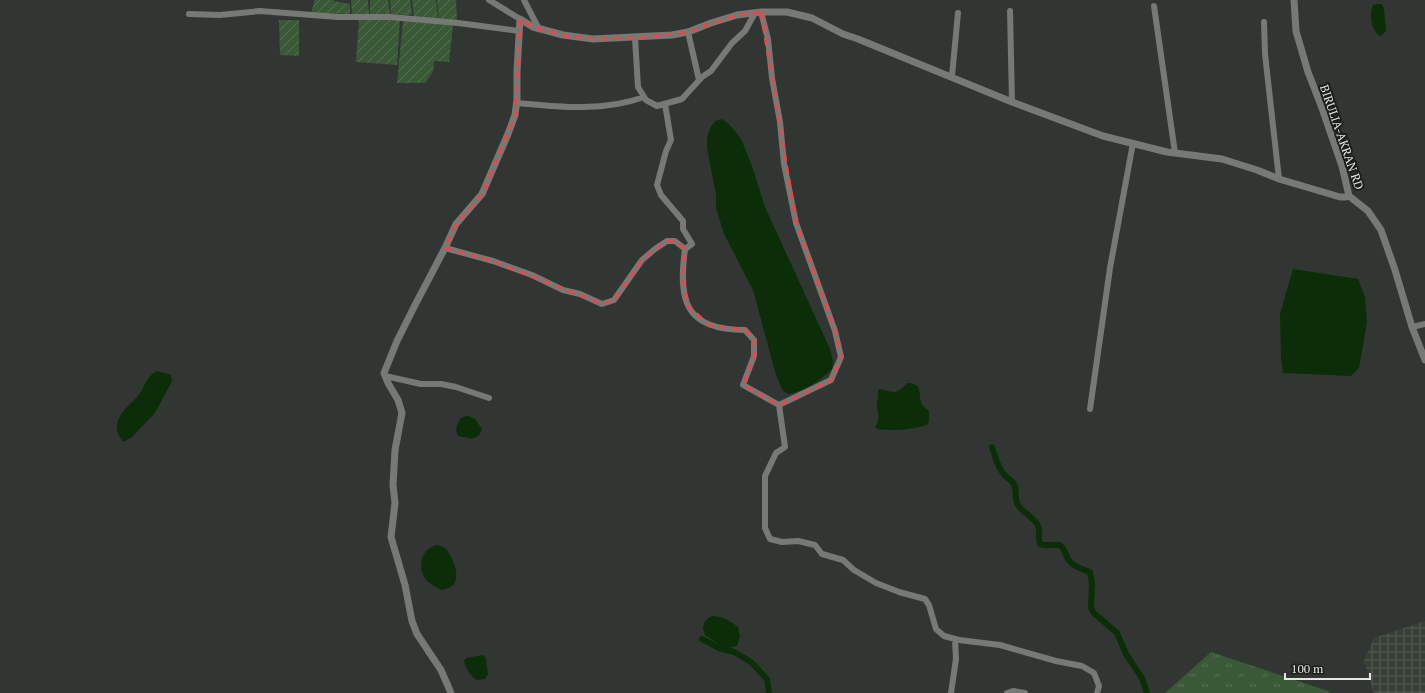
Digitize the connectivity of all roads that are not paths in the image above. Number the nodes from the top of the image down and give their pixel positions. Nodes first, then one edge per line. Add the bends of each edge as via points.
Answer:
1 (489, 0) edge
2 (524, 0) edge
3 (1294, 0) edge
4 (1154, 6) dead end
5 (758, 12) junction
6 (1010, 12) dead end
7 (958, 13) dead end
8 (189, 14) dead end
9 (520, 19) junction
10 (1264, 22) dead end
11 (539, 28) junction
12 (519, 31) junction
13 (688, 32) junction
14 (635, 38) junction
15 (952, 76) junction
16 (699, 80) junction
17 (644, 96) junction
18 (1012, 102) junction
19 (517, 103) junction
20 (665, 104) junction
21 (1132, 143) junction
22 (1175, 153) junction
23 (1279, 179) junction
24 (1349, 196) junction
25 (445, 248) junction
26 (685, 249) junction
27 (1425, 324) edge
28 (1412, 327) junction
29 (1425, 360) edge
30 (385, 376) junction
31 (489, 398) dead end
32 (779, 405) junction
33 (1090, 409) dead end
34 (955, 639) junction
35 (451, 693) edge
36 (951, 693) edge
37 (1007, 693) edge
38 (1025, 693) edge
39 (1097, 693) edge

1 - 9 street
2 - 11 street
3 - 24 street, BIRULIA-AKRAN RD via 1296,31 1342,166
4 - 22 street
5 - 13 street via 737,15
5 - 15 street via 787,12 812,18 843,34
5 - 16 street via 712,70
5 - 32 street via 768,38 784,164 796,223 835,331 841,357 831,380
6 - 18 street
7 - 15 street
8 - 12 street via 220,15 260,11 338,17 390,17
9 - 11 street
9 - 12 street
10 - 23 street via 1265,54
11 - 14 street via 563,35 593,39
12 - 19 street
13 - 14 street
13 - 16 street
14 - 17 street via 638,87
15 - 18 street
16 - 20 street via 682,99
17 - 19 street via 626,103 592,107
17 - 20 street via 657,106
18 - 21 street via 1103,136
19 - 25 street via 508,134 482,194 456,224
20 - 26 street via 671,140 657,185 661,195 683,221 692,244
21 - 22 street
21 - 33 street via 1110,268
22 - 23 street via 1222,159
23 - 24 street via 1340,197
24 - 28 street, BIRULIA-AKRAN RD via 1368,211 1381,230
25 - 26 street via 532,275 602,304 614,300 642,260 667,241 675,241
25 - 30 street via 397,341
26 - 32 street via 682,273 683,293 687,305 695,315 709,325 744,330 754,340 754,356 743,385
27 - 28 street
28 - 29 street, BIRULIA-AKRAN RD
30 - 31 street via 421,384 456,387
30 - 35 street via 402,413 395,450 395,504 391,537 405,585 412,622 441,670
32 - 34 street via 785,447 776,454 765,476 765,528 770,539 815,545 822,554 844,560 854,570 876,583 925,599 936,629 944,636
34 - 36 street via 956,659
34 - 39 street via 1000,645 1056,662 1082,666 1094,673 1099,686
37 - 38 street via 1013,690

